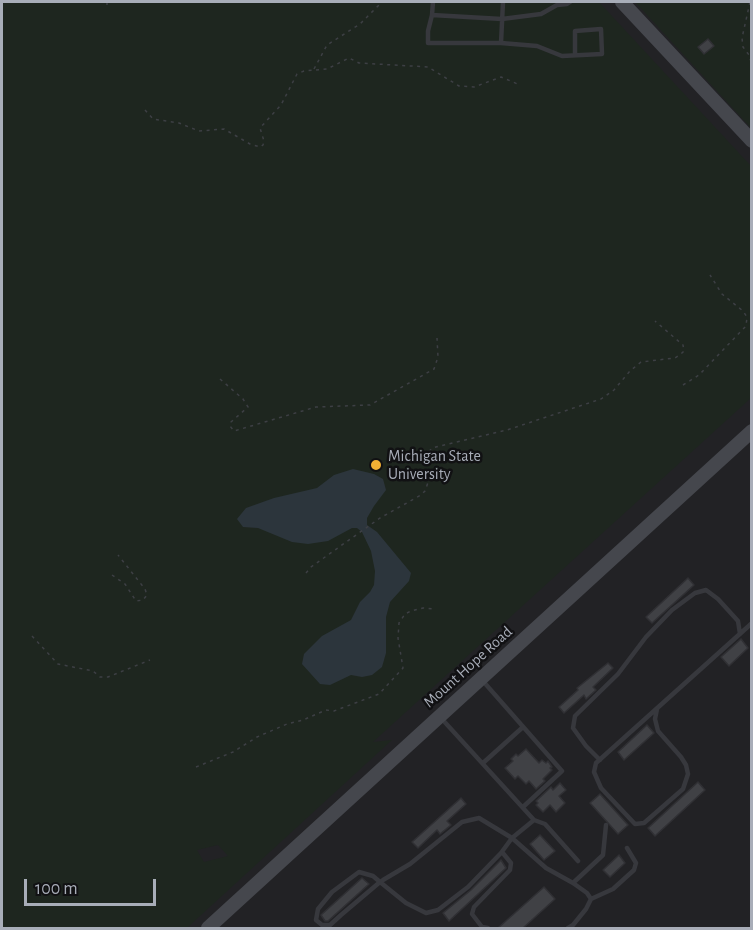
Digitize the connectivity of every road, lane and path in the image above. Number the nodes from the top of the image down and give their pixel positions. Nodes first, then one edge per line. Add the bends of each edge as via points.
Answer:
1 (382, 2) edge
2 (433, 2) edge
3 (503, 2) edge
4 (570, 2) edge
5 (622, 2) edge
6 (750, 2) edge
7 (558, 3) edge
8 (432, 15) junction
9 (502, 20) junction
10 (501, 43) junction
11 (575, 55) junction
12 (752, 65) edge
13 (314, 70) junction
14 (520, 85) dead end
15 (145, 110) dead end
16 (752, 141) edge
17 (710, 275) dead end
18 (655, 321) dead end
19 (437, 338) dead end
20 (220, 380) dead end
21 (683, 385) dead end
22 (752, 431) edge
23 (117, 555) dead end
24 (306, 573) dead end
25 (112, 575) dead end
26 (436, 609) dead end
27 (752, 623) edge
28 (740, 634) junction
29 (32, 636) dead end
30 (150, 660) dead end
31 (480, 678) junction
32 (657, 709) junction
33 (439, 716) junction
34 (523, 727) junction
35 (600, 760) junction
36 (483, 763) junction
37 (196, 767) dead end
38 (523, 807) junction
39 (534, 820) junction
40 (606, 825) dead end
41 (512, 838) junction
42 (627, 848) dead end
43 (502, 852) junction
44 (578, 861) dead end
45 (380, 882) junction
46 (573, 883) junction
47 (591, 899) junction
48 (208, 928) edge
49 (488, 928) edge
50 (568, 928) edge

1 - 13 path via 360,24 327,45
2 - 8 lane
3 - 9 lane
4 - 7 lane
5 - 16 street
6 - 12 path via 742,38
7 - 9 lane via 541,14
8 - 9 lane
8 - 10 lane via 428,43
9 - 10 lane
10 - 11 lane via 537,46 562,56
11 - 11 lane via 602,54 601,29 575,31
13 - 14 path via 327,69 349,58 359,63 428,67 459,86 474,87 501,77
13 - 15 path via 297,74 281,105 260,128 260,147 224,129 199,130 153,119
17 - 21 path via 722,294 743,311 746,326 699,375
18 - 24 path via 683,345 681,354 641,362 601,399 507,430 432,448 426,455 431,474 425,491 374,522
19 - 20 path via 434,369 370,405 316,408 234,431 231,422 248,407
22 - 31 street, Mount Hope Road
23 - 25 path via 147,595 136,601 125,584
26 - 37 path via 423,608 405,614 399,623 398,638 403,668 379,694 287,724
27 - 28 lane
28 - 32 lane
28 - 35 lane via 738,621 706,590 672,610 611,682 575,716 573,728
29 - 30 path via 58,664 93,671 100,677
31 - 33 street, Mount Hope Road
31 - 34 lane
32 - 35 lane
32 - 35 lane via 658,731 681,757 688,774 682,789 665,805 644,823 635,824 596,780 594,772
33 - 36 lane
33 - 48 street, Mount Hope Road
34 - 36 lane
34 - 38 lane via 562,771
36 - 38 lane
38 - 39 lane
39 - 41 lane
39 - 44 lane via 545,824
40 - 46 lane via 603,855
41 - 43 lane
41 - 45 lane via 479,818 462,822 410,864
41 - 46 lane via 546,868
42 - 47 lane via 636,863 634,870 613,889
43 - 45 lane via 468,887 438,910 426,912 406,903
43 - 49 lane via 511,863 510,870 472,914 482,927
45 - 45 lane via 359,872 332,892 318,909 316,920 322,926 330,925
46 - 47 lane
47 - 50 lane

